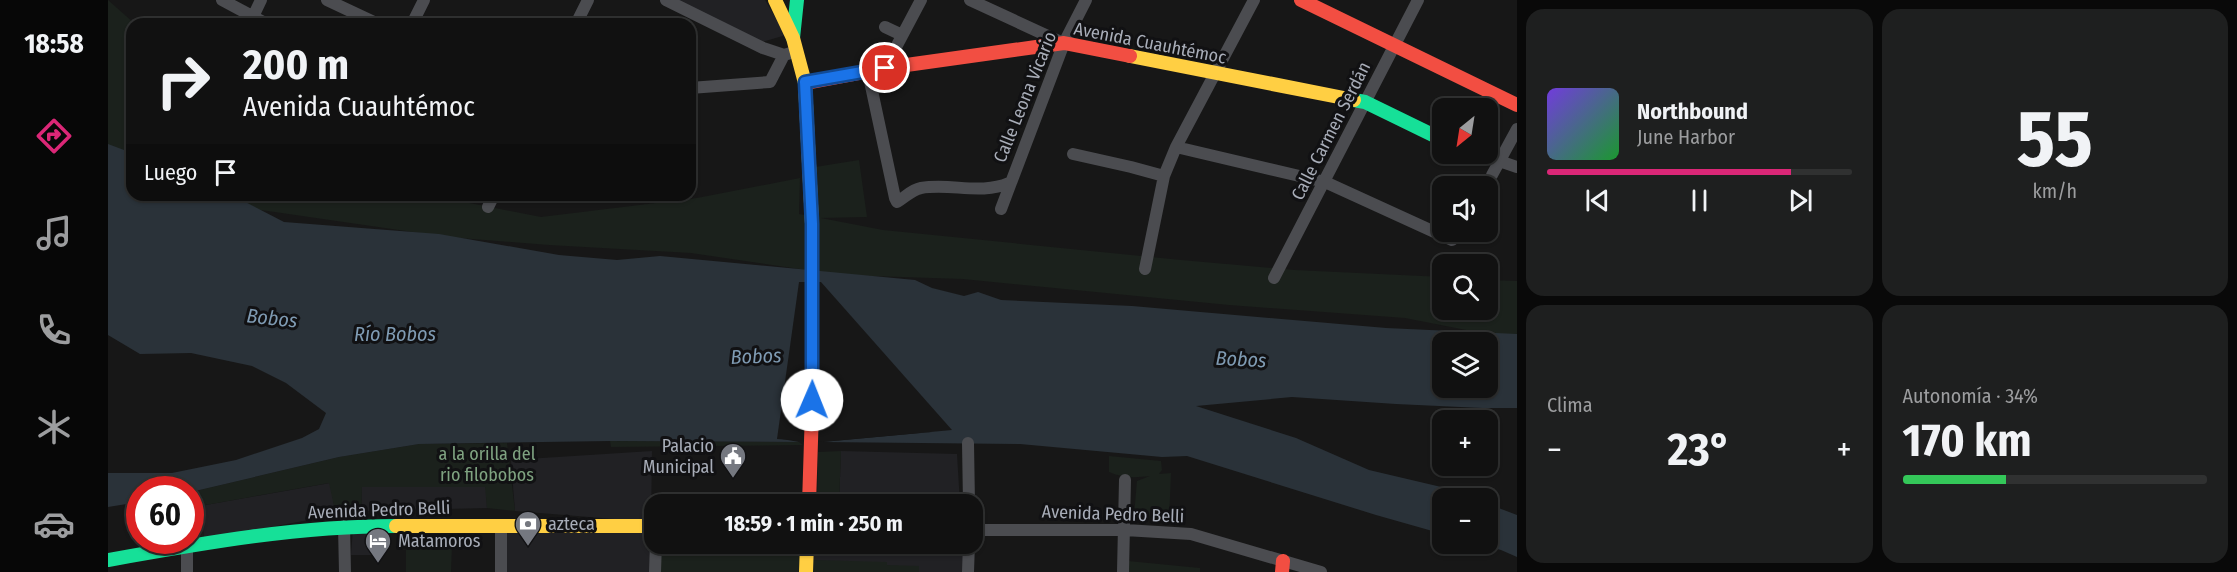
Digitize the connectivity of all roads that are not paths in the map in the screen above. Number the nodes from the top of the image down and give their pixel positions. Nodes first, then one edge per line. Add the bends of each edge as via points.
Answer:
1 (222, 0) edge
2 (261, 0) edge
3 (327, 0) edge
4 (424, 0) edge
5 (588, 0) edge
6 (666, 0) edge
7 (775, 0) edge
8 (797, 0) edge
9 (921, 0) edge
10 (970, 0) edge
11 (1086, 0) edge
12 (1254, 0) edge
13 (1301, 0) edge
14 (1418, 0) edge
15 (247, 18) edge
16 (252, 18) edge
17 (365, 18) edge
18 (415, 18) edge
19 (579, 18) edge
20 (885, 27) dead end
21 (902, 35) junction
22 (1064, 43) junction
23 (1396, 44) junction
24 (791, 48) junction
25 (885, 68) junction
26 (868, 72) junction
27 (1215, 74) junction
28 (805, 82) junction
29 (696, 88) edge
30 (1365, 102) junction
31 (1517, 105) edge
32 (1517, 129) edge
33 (1432, 135) edge
34 (1176, 147) junction
35 (1073, 154) dead end
36 (1500, 162) junction
37 (1517, 167) edge
38 (1492, 175) dead end
39 (1164, 176) junction
40 (1325, 182) junction
41 (1009, 183) junction
42 (491, 201) edge
43 (488, 207) dead end
44 (1001, 209) dead end
45 (1432, 231) edge
46 (1145, 269) dead end
47 (1274, 278) dead end
48 (968, 444) dead end
49 (1125, 480) dead end
50 (809, 494) edge
51 (969, 494) edge
52 (501, 525) junction
53 (344, 526) junction
54 (644, 526) edge
55 (983, 530) edge
56 (1125, 531) junction
57 (204, 544) edge
58 (142, 554) edge
59 (187, 554) edge
60 (656, 554) edge
61 (807, 554) edge
62 (969, 554) edge
63 (108, 560) edge
64 (1283, 566) edge
65 (187, 572) edge
66 (345, 572) edge
67 (501, 572) edge
68 (655, 572) edge
69 (806, 572) edge
70 (968, 572) edge
71 (1123, 572) edge
72 (1321, 572) edge

1 - 15 street
2 - 16 street
3 - 17 street
4 - 18 street
5 - 19 street
6 - 24 street via 763,48
7 - 24 street
8 - 24 street
9 - 21 street
10 - 22 street
11 - 22 street, Calle Leona Vicario
12 - 27 street
13 - 23 street
14 - 23 street, Calle Carmen Serdán
20 - 21 street
21 - 25 street
22 - 25 street, Avenida Cuauhtémoc
22 - 27 street, Avenida Cuauhtémoc
22 - 41 street, Calle Leona Vicario
23 - 30 street, Calle Carmen Serdán
23 - 31 street
24 - 28 street
24 - 29 street via 770,82
25 - 26 street, Avenida Cuauhtémoc
26 - 28 street, Avenida Cuauhtémoc
26 - 41 street via 897,202 920,188 998,188
27 - 30 street, Avenida Cuauhtémoc
27 - 34 street
28 - 50 street via 812,224
30 - 33 street, Avenida Cuauhtémoc
30 - 40 street, Calle Carmen Serdán
32 - 36 street
34 - 39 street
34 - 40 street
35 - 39 street
36 - 37 street
36 - 38 street
39 - 46 street
40 - 45 street
40 - 47 street, Calle Carmen Serdán
41 - 44 street, Calle Leona Vicario
42 - 43 street
48 - 51 street
49 - 56 street
52 - 53 street, Avenida Pedro Belli
52 - 54 street, Avenida Pedro Belli
52 - 67 street
53 - 57 street, Avenida Pedro Belli
53 - 66 street
55 - 56 street, Avenida Pedro Belli
56 - 64 street, Avenida Pedro Belli via 1191,534
56 - 71 street
58 - 63 street, Avenida Pedro Belli
59 - 65 street
60 - 68 street
61 - 69 street
62 - 70 street
64 - 72 street, Avenida Pedro Belli

